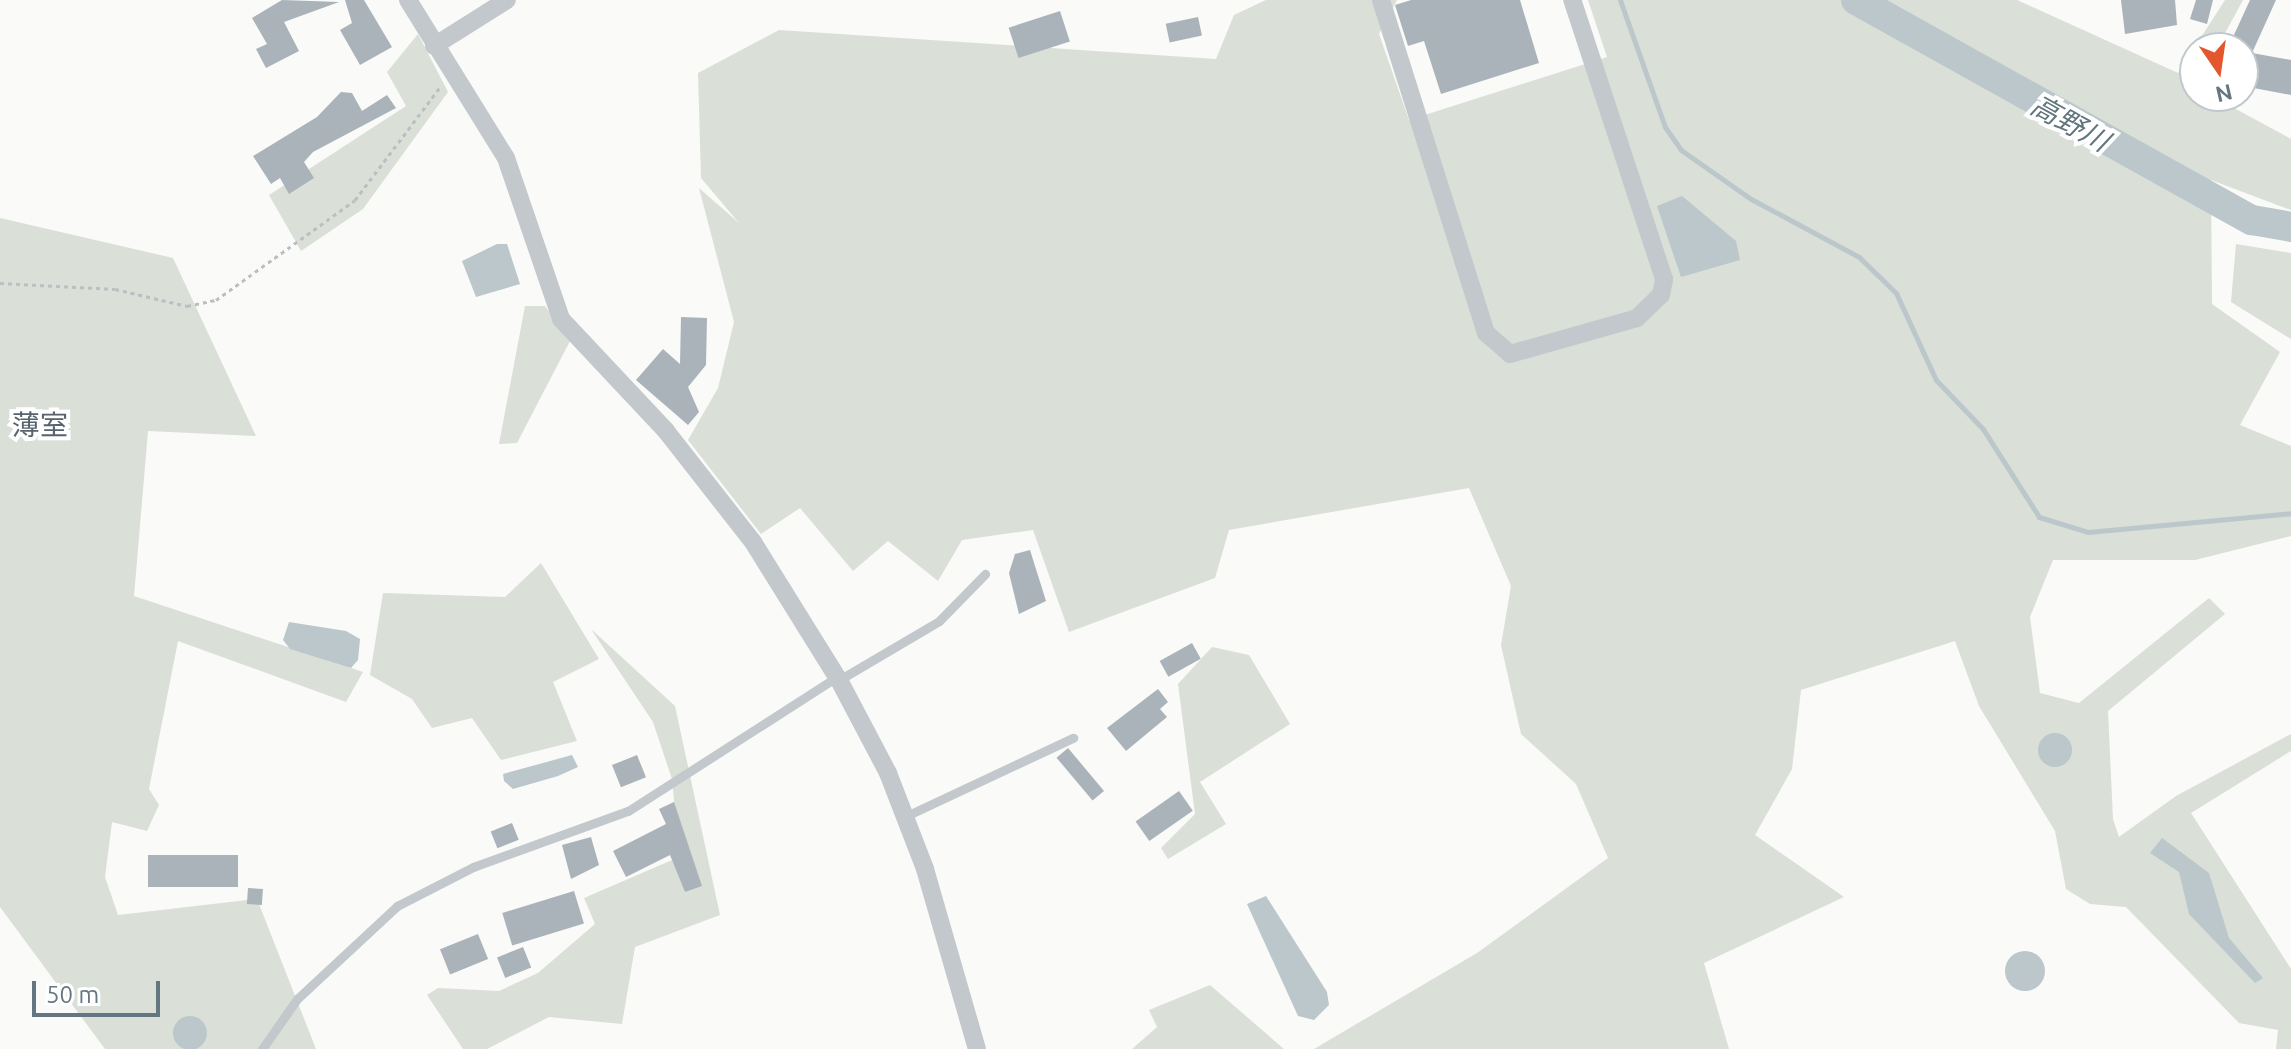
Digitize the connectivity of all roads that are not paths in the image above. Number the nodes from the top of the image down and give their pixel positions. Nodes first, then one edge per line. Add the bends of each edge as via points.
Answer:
1 (408, 0) edge
2 (507, 0) edge
3 (1381, 0) edge
4 (1572, 0) edge
5 (434, 46) junction
6 (985, 574) dead end
7 (838, 679) junction
8 (1073, 738) dead end
9 (904, 817) junction
10 (262, 1049) edge
11 (977, 1049) edge

1 - 5 street
2 - 5 street
3 - 4 street via 1486,333 1510,354 1637,318 1661,295 1664,279
5 - 7 street via 506,158 561,319 666,431 753,542
6 - 7 lane via 939,621
7 - 9 street
7 - 10 lane via 628,811 473,867 397,906 297,999
8 - 9 lane
9 - 11 street

